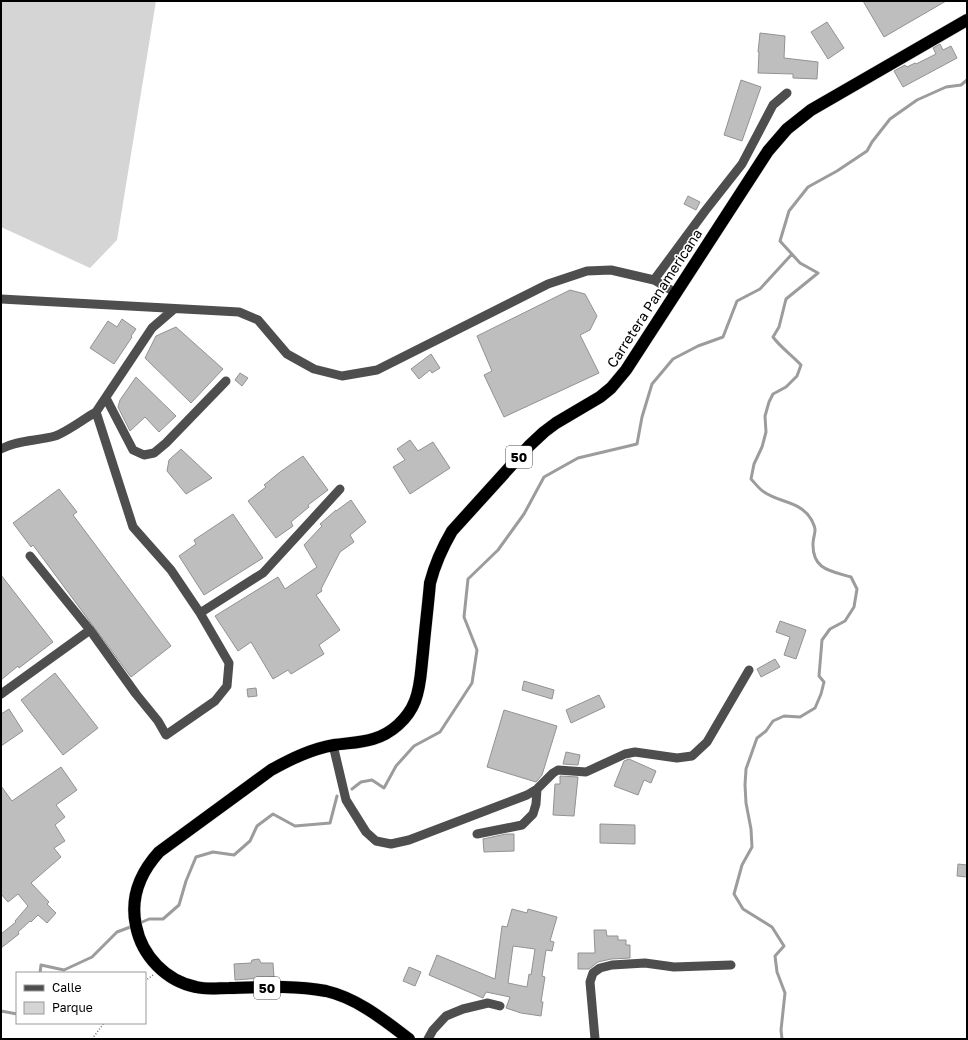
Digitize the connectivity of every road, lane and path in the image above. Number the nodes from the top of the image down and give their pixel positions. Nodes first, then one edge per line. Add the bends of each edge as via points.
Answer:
1 (967, 20) edge
2 (787, 93) dead end
3 (654, 280) junction
4 (676, 293) junction
5 (1, 299) edge
6 (174, 309) junction
7 (226, 381) dead end
8 (106, 398) junction
9 (96, 412) junction
10 (1, 449) edge
11 (340, 489) dead end
12 (30, 556) dead end
13 (200, 613) junction
14 (90, 630) junction
15 (749, 670) dead end
16 (1, 694) edge
17 (333, 745) junction
18 (537, 789) junction
19 (477, 834) dead end
20 (731, 965) dead end
21 (500, 1006) dead end
22 (103, 1024) edge
23 (92, 1039) edge
24 (409, 1039) edge
25 (428, 1039) edge
26 (595, 1039) edge

1 - 4 highway, Carretera Panamericana / 50 via 811,110 787,129 768,151
2 - 3 street via 773,105 742,164
3 - 4 street
3 - 6 street via 611,270 587,271 548,284 377,370 342,376 314,369 286,354 258,320 240,312
4 - 17 highway, Carretera Panamericana / 50 via 619,379 600,397 544,432 449,536 437,558 430,583 420,678 415,701 409,712 397,726 382,736 372,740
5 - 6 street
6 - 8 street via 152,328
7 - 8 street via 166,443 154,453 144,455 133,450
8 - 9 street
9 - 10 street via 58,435 9,444
9 - 13 street via 133,527 171,570
11 - 13 street via 263,573
12 - 14 street
13 - 14 street via 228,663 227,686 215,700 166,735
14 - 16 street
15 - 18 street via 707,742 692,756 677,758 635,752 625,754 586,772 558,770
17 - 18 street via 346,800 366,832 376,841 391,844 409,840
17 - 24 highway, Carretera Panamericana / 50 via 298,756 271,770 159,852 138,884 134,905 137,932 151,959 165,972 182,982 209,989 310,988 328,992 359,1004 384,1019
18 - 19 street via 533,814 522,825
20 - 26 street via 674,967 645,963 600,968 593,973 590,982
21 - 25 street via 488,1003 446,1016
22 - 23 path

